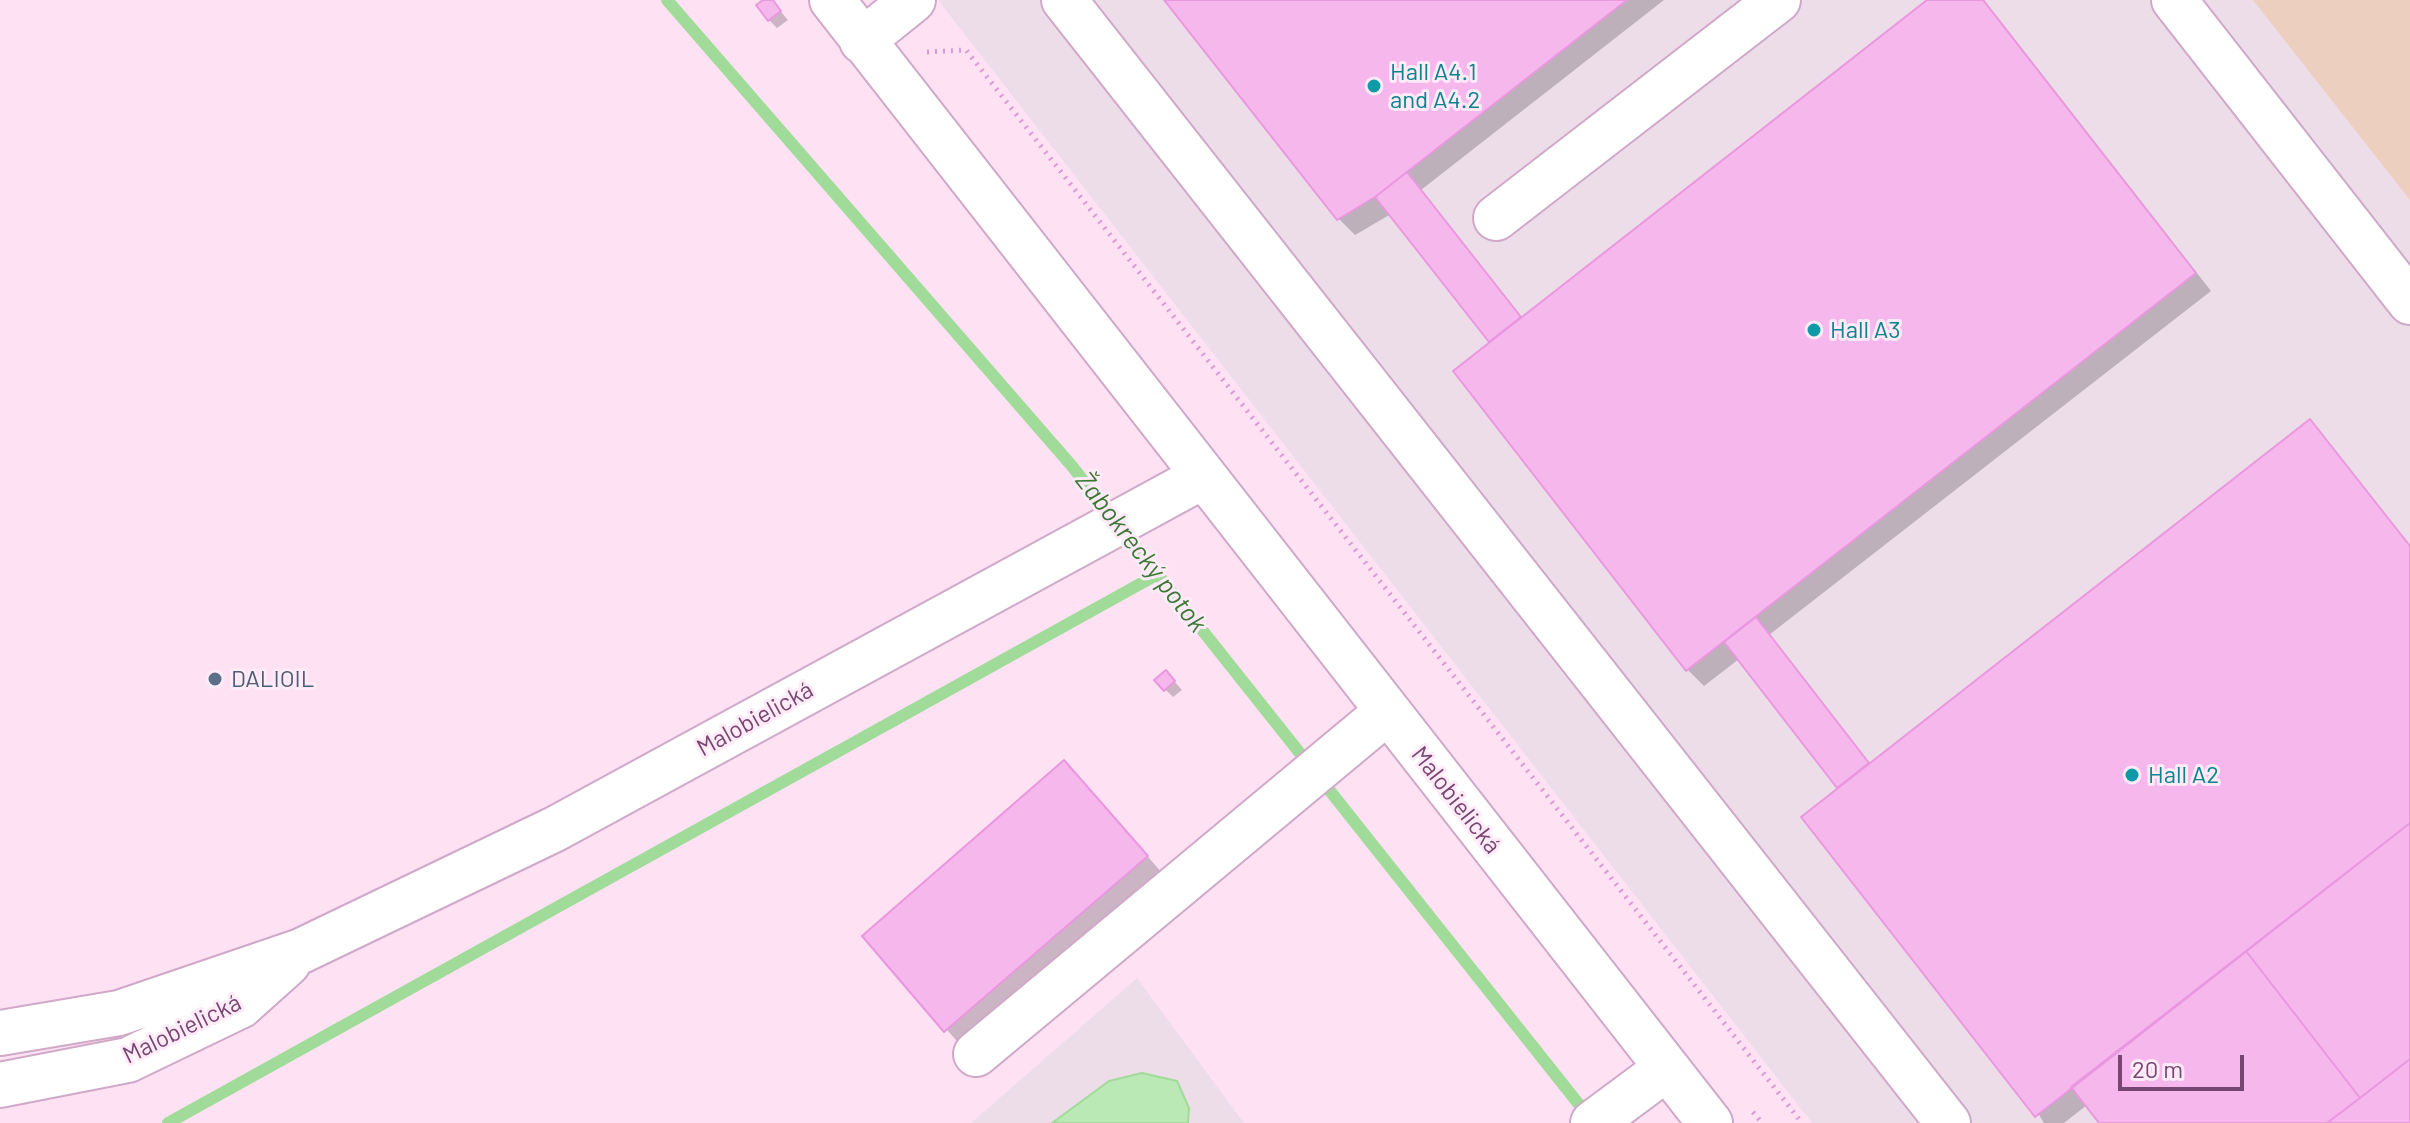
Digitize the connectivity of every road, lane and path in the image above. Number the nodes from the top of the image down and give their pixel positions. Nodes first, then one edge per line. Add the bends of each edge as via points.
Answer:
1 (832, 0) edge
2 (913, 0) edge
3 (1064, 0) edge
4 (1778, 0) edge
5 (2174, 0) edge
6 (862, 41) junction
7 (931, 53) dead end
8 (1496, 218) dead end
9 (2410, 302) edge
10 (1202, 477) junction
11 (1387, 712) junction
12 (301, 951) junction
13 (1, 1032) edge
14 (976, 1054) dead end
15 (1667, 1068) junction
16 (0, 1085) edge
17 (1593, 1123) edge
18 (1710, 1123) edge
19 (1802, 1123) edge
20 (1948, 1123) edge

1 - 6 lane, Malobielická
2 - 6 lane
3 - 20 lane
4 - 8 lane
5 - 9 lane
6 - 10 lane, Malobielická
7 - 19 path via 966,50
10 - 11 lane, Malobielická
10 - 12 lane, Malobielická via 555,829
11 - 14 lane
11 - 15 lane, Malobielická
12 - 13 lane, Malobielická via 119,1013
12 - 16 lane, Malobielická via 240,1006 128,1060
15 - 17 lane
15 - 18 lane, Malobielická

